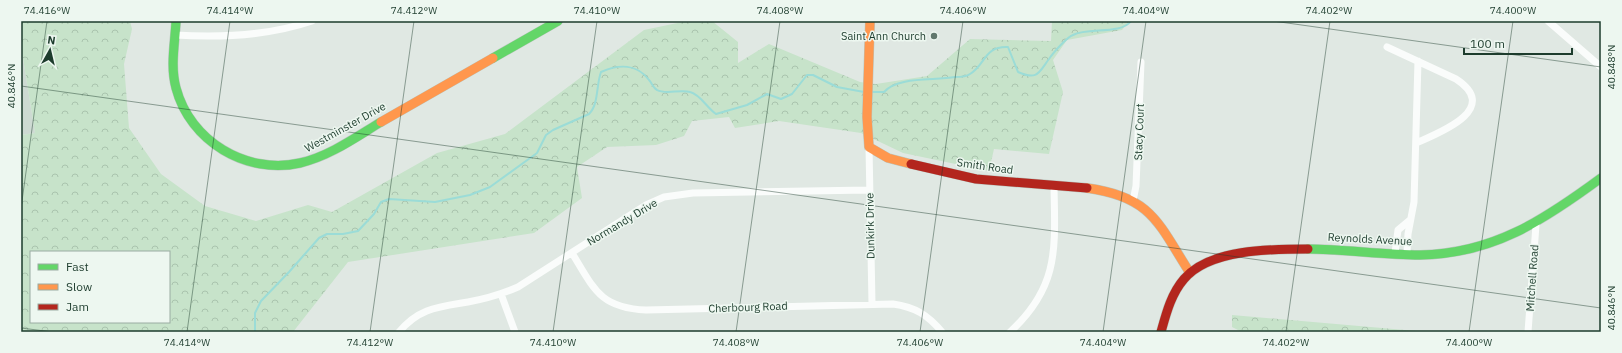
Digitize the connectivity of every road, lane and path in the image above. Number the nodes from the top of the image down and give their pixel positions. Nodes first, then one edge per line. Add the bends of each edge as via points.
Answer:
1 (176, 21) edge
2 (284, 21) edge
3 (312, 21) edge
4 (558, 21) edge
5 (870, 21) edge
6 (1548, 21) edge
7 (284, 29) junction
8 (175, 35) junction
9 (1388, 47) dead end
10 (1418, 61) junction
11 (1141, 62) dead end
12 (1601, 67) edge
13 (1416, 144) junction
14 (869, 148) junction
15 (1601, 178) edge
16 (1054, 186) junction
17 (869, 190) junction
18 (1133, 201) junction
19 (1410, 220) junction
20 (1536, 225) junction
21 (572, 253) junction
22 (1395, 253) junction
23 (1407, 253) junction
24 (1190, 273) junction
25 (501, 294) junction
26 (872, 304) junction
27 (399, 332) edge
28 (515, 332) edge
29 (942, 332) edge
30 (1010, 332) edge
31 (1162, 332) edge
32 (1528, 332) edge

1 - 8 street, Westminster Drive
2 - 7 street
3 - 7 street
4 - 8 street, Westminster Drive via 322,156 309,162 282,166 253,164 239,160 217,148 199,132 186,113 176,89
5 - 14 street via 867,100
6 - 12 street
7 - 8 street via 231,36
9 - 10 street
10 - 13 street
10 - 13 street via 1461,82 1470,93 1471,103 1461,121
11 - 18 street, Stacy Court via 1136,186
13 - 19 street via 1414,202
14 - 16 street, Smith Road via 888,158 976,179
14 - 17 street, Dunkirk Drive
15 - 20 street, Reynolds Avenue
16 - 18 street, Smith Road via 1102,190
16 - 30 street via 1055,246 1050,273 1035,303
17 - 21 street, Normandy Drive via 693,192 674,195 646,204
17 - 26 street, Dunkirk Drive
18 - 24 street, Smith Road via 1155,217
19 - 22 street via 1398,230
19 - 23 street
20 - 23 street, Reynolds Avenue via 1482,247 1448,253
20 - 32 street, Mitchell Road
21 - 25 street, Normandy Drive via 531,280
21 - 26 street, Cherbourg Road via 597,292 613,304 632,309
22 - 23 street, Reynolds Avenue
22 - 24 street, Reynolds Avenue via 1268,249 1205,262
24 - 31 street, Reynolds Avenue via 1174,294
25 - 27 street, Normandy Drive via 433,308 419,314
25 - 28 street
26 - 29 street, Cherbourg Road via 893,304 915,309 932,320

